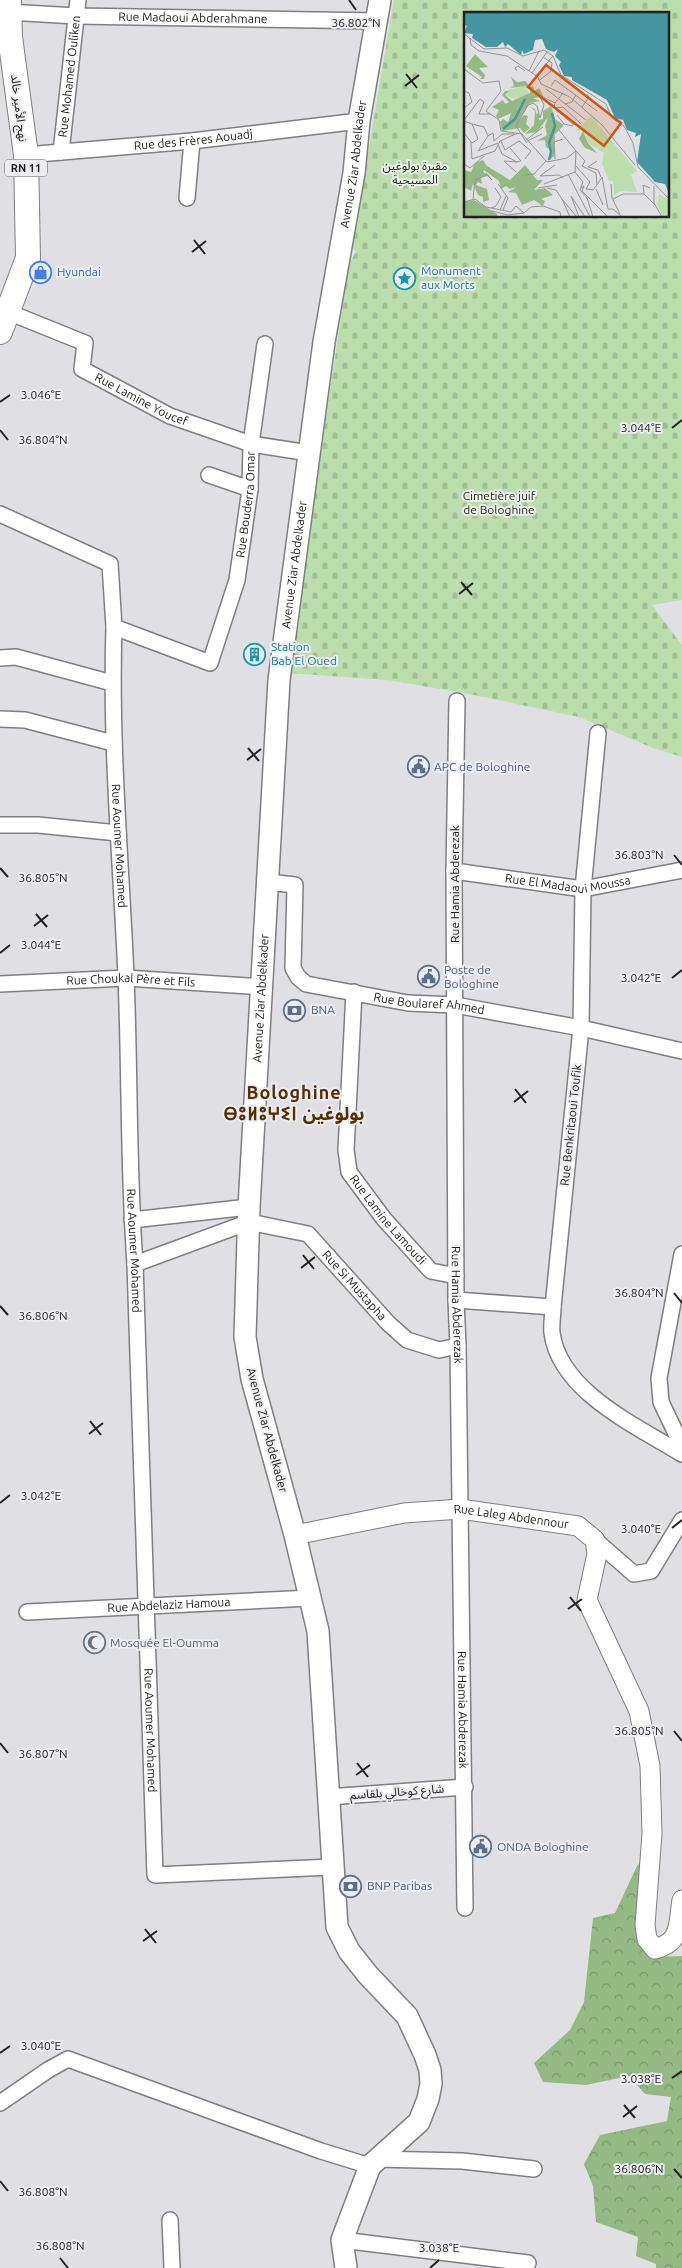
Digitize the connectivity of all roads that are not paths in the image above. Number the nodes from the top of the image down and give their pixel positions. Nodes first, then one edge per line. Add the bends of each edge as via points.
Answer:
1 (78, 0) edge
2 (380, 0) edge
3 (8, 6) edge
4 (76, 16) junction
5 (377, 21) junction
6 (359, 121) junction
7 (192, 141) junction
8 (61, 152) junction
9 (26, 156) junction
10 (187, 198) dead end
11 (4, 322) edge
12 (265, 344) dead end
13 (251, 444) junction
14 (309, 453) junction
15 (209, 475) dead end
16 (250, 489) junction
17 (0, 514) edge
18 (114, 627) junction
19 (0, 658) edge
20 (112, 682) junction
21 (457, 700) dead end
22 (0, 719) edge
23 (598, 733) dead end
24 (113, 743) junction
25 (0, 825) edge
26 (118, 833) junction
27 (682, 870) edge
28 (454, 871) junction
29 (268, 882) junction
30 (583, 889) junction
31 (126, 978) junction
32 (0, 984) edge
33 (262, 987) junction
34 (354, 992) junction
35 (455, 1005) junction
36 (581, 1028) junction
37 (682, 1051) edge
38 (249, 1214) junction
39 (132, 1220) junction
40 (682, 1254) edge
41 (135, 1264) junction
42 (456, 1276) junction
43 (456, 1300) junction
44 (553, 1306) junction
45 (458, 1346) junction
46 (682, 1446) edge
47 (682, 1454) edge
48 (460, 1509) junction
49 (682, 1520) edge
50 (295, 1535) junction
51 (595, 1540) junction
52 (311, 1598) junction
53 (147, 1605) junction
54 (27, 1612) dead end
55 (465, 1787) junction
56 (328, 1797) junction
57 (331, 1867) junction
58 (682, 1900) edge
59 (465, 1908) dead end
60 (0, 2103) edge
61 (373, 2162) junction
62 (534, 2169) dead end
63 (170, 2220) dead end
64 (342, 2240) junction
65 (528, 2263) dead end
66 (172, 2268) edge
67 (346, 2268) edge

1 - 4 street, Rue Mohamed Ouliken
2 - 5 main road, Avenue Ziar Abdelkader
3 - 4 street, Rue Madaoui Abderahmane
3 - 9 main road, نهج الأمير خالد / RN 11
4 - 5 street, Rue Madaoui Abderahmane
4 - 8 street, Rue Mohamed Ouliken
5 - 6 main road, Avenue Ziar Abdelkader
6 - 7 street, Rue des Frères Aouadj
6 - 14 main road, Avenue Ziar Abdelkader via 354,173 324,342
7 - 8 street, Rue des Frères Aouadj
7 - 10 street
8 - 9 street, Rue des Frères Aouadj
9 - 11 main road, نهج الأمير خالد / RN 11 via 28,258
11 - 13 street, Rue Lamine Youcef via 85,343 82,369 170,416
12 - 13 street, Rue Bouderra Omar
13 - 14 street, Rue Lamine Youcef
13 - 16 street, Rue Bouderra Omar
14 - 29 main road, Avenue Ziar Abdelkader via 280,680
15 - 16 street
16 - 18 street, Rue Bouderra Omar via 237,580 210,663
17 - 18 street, Rue Aoumer Mohamed via 110,564
18 - 20 street, Rue Aoumer Mohamed
19 - 20 street via 16,657
20 - 24 street, Rue Aoumer Mohamed
21 - 28 street, Rue Hamia Abderezak
22 - 24 street via 25,720
23 - 30 street, Rue Benkritaoui Toufik
24 - 26 street, Rue Aoumer Mohamed
25 - 26 street via 38,825
26 - 31 street, Rue Aoumer Mohamed
27 - 30 street, Rue El Madaoui Moussa
28 - 30 street, Rue El Madaoui Moussa
28 - 35 street, Rue Hamia Abderezak
29 - 33 main road, Avenue Ziar Abdelkader
29 - 34 street, Rue Boularef Ahmed via 295,885 293,968 298,978 306,984
30 - 36 street, Rue Benkritaoui Toufik
31 - 32 street, Rue Choukal Père et Fils
31 - 33 street, Rue Choukal Père et Fils
31 - 39 street, Rue Aoumer Mohamed
33 - 38 main road, Avenue Ziar Abdelkader
34 - 35 street, Rue Boularef Ahmed via 408,1003
34 - 42 street, Rue Lamine Lamoudi via 346,1150 349,1172 384,1219 431,1270
35 - 36 street, Rue Boularef Ahmed
35 - 42 street, Rue Hamia Abderezak
36 - 37 street, Rue Boularef Ahmed
36 - 44 street, Rue Benkritaoui Toufik
38 - 39 street
38 - 41 street
38 - 45 street, Rue Si Mustapha via 308,1234 407,1340 439,1350
38 - 50 main road, Avenue Ziar Abdelkader via 245,1337 252,1379
39 - 41 street, Rue Aoumer Mohamed
40 - 46 street via 659,1378 661,1402
41 - 53 street, Rue Aoumer Mohamed
42 - 43 street, Rue Hamia Abderezak
43 - 44 street
43 - 45 street, Rue Hamia Abderezak
44 - 47 street, Rue Benkritaoui Toufik via 552,1334 561,1361 578,1383 605,1408
45 - 48 street, Rue Hamia Abderezak
48 - 50 street, Rue Laleg Abdennour via 404,1514
48 - 51 street, Rue Laleg Abdennour via 578,1526
48 - 55 street, Rue Hamia Abderezak
49 - 51 street via 650,1571 634,1574
50 - 52 main road, Avenue Ziar Abdelkader
51 - 58 street via 597,1554 587,1600 639,1711 650,1766 652,1834 645,1925 647,1939 655,1949 666,1946 676,1936
52 - 53 street, Rue Abdelaziz Hamoua
52 - 56 main road, Avenue Ziar Abdelkader via 318,1640
53 - 54 street, Rue Abdelaziz Hamoua
53 - 57 street, Rue Aoumer Mohamed via 155,1875
55 - 56 street, شارع كوخالي بلقاسم
55 - 59 street, Rue Hamia Abderezak
56 - 57 main road, Avenue Ziar Abdelkader
57 - 61 main road, Avenue Ziar Abdelkader via 337,1927 358,1963 407,2016 430,2070 428,2099 419,2122
60 - 61 street via 68,2059 320,2151
61 - 62 street via 462,2161
61 - 64 main road
63 - 66 street
64 - 65 street
64 - 67 main road

